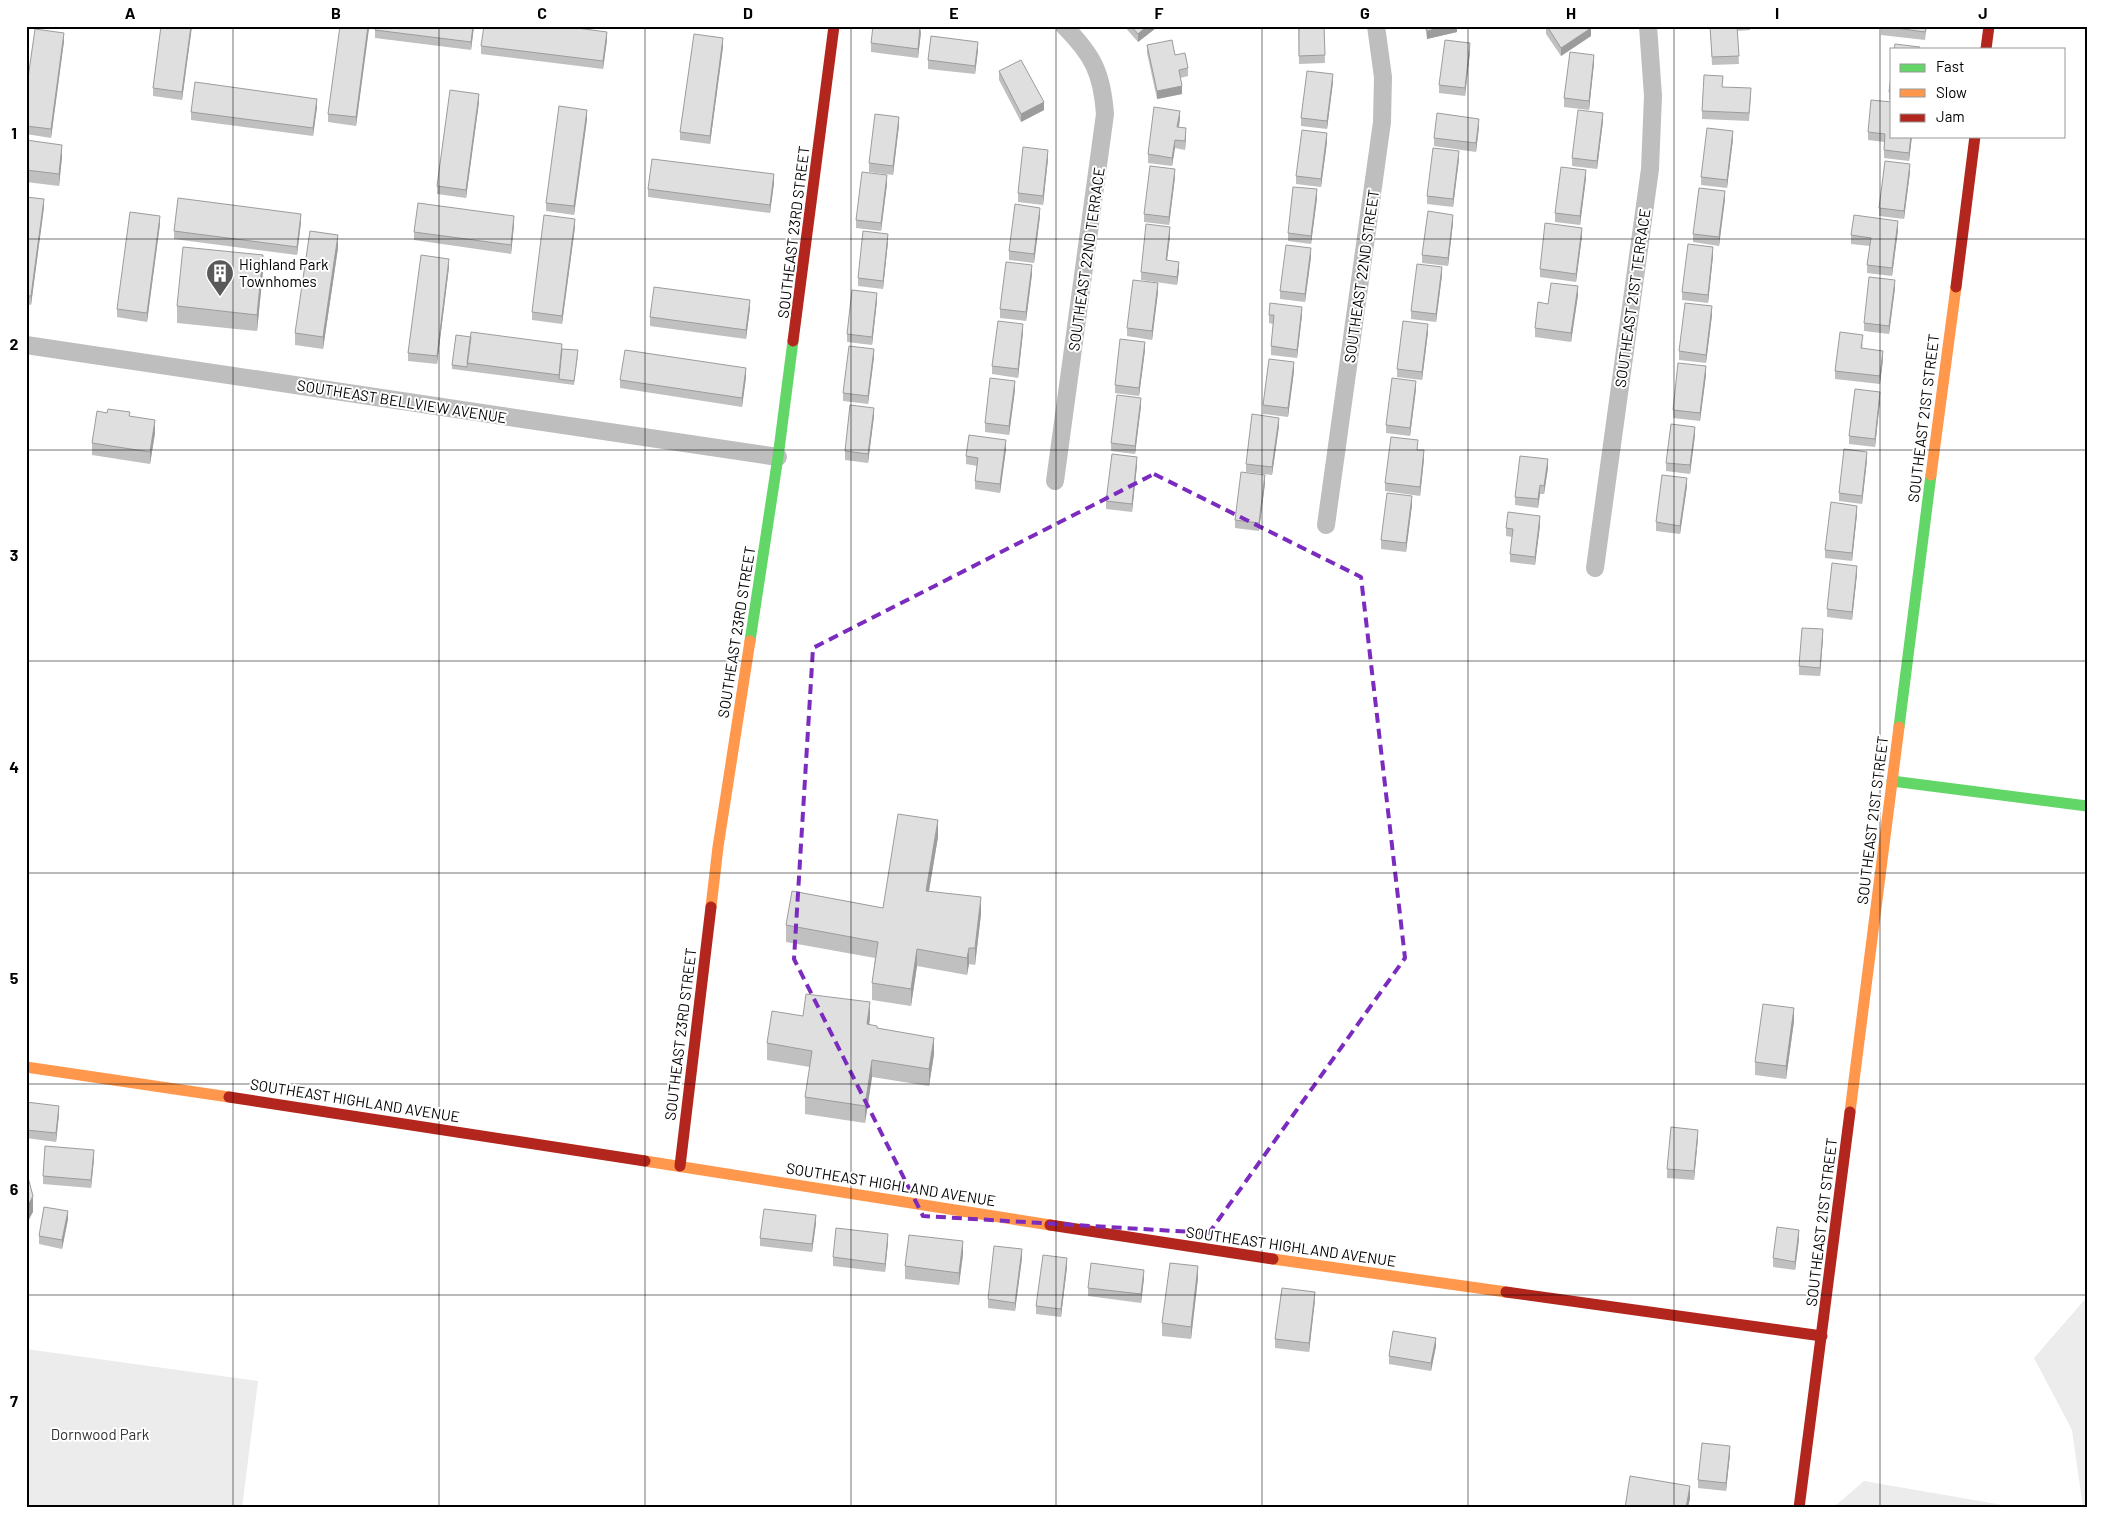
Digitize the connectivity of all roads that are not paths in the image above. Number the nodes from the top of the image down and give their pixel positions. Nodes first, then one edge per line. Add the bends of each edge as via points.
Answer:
1 (834, 26) edge
2 (1064, 26) edge
3 (1376, 26) edge
4 (1648, 26) edge
5 (1989, 26) edge
6 (1986, 48) edge
7 (1974, 138) edge
8 (26, 345) edge
9 (778, 457) junction
10 (1055, 481) dead end
11 (1326, 524) dead end
12 (1595, 568) dead end
13 (1892, 782) junction
14 (2087, 806) edge
15 (26, 1067) edge
16 (680, 1166) junction
17 (1822, 1336) junction
18 (1799, 1508) edge

1 - 9 street, SOUTHEAST 23RD STREET
2 - 10 street, SOUTHEAST 22ND TERRACE via 1094,61 1106,114
3 - 11 street, SOUTHEAST 22ND STREET via 1383,77 1382,122
4 - 12 street, SOUTHEAST 21ST TERRACE via 1653,96 1650,169
5 - 6 street
7 - 13 street, SOUTHEAST 21ST STREET
8 - 9 street, SOUTHEAST BELLVIEW AVENUE
9 - 16 street, SOUTHEAST 23RD STREET via 718,847
13 - 14 street
13 - 17 street, SOUTHEAST 21ST STREET
15 - 16 street, SOUTHEAST HIGHLAND AVENUE
16 - 17 street, SOUTHEAST HIGHLAND AVENUE via 1230,1253
17 - 18 street, SOUTHEAST 21ST STREET

